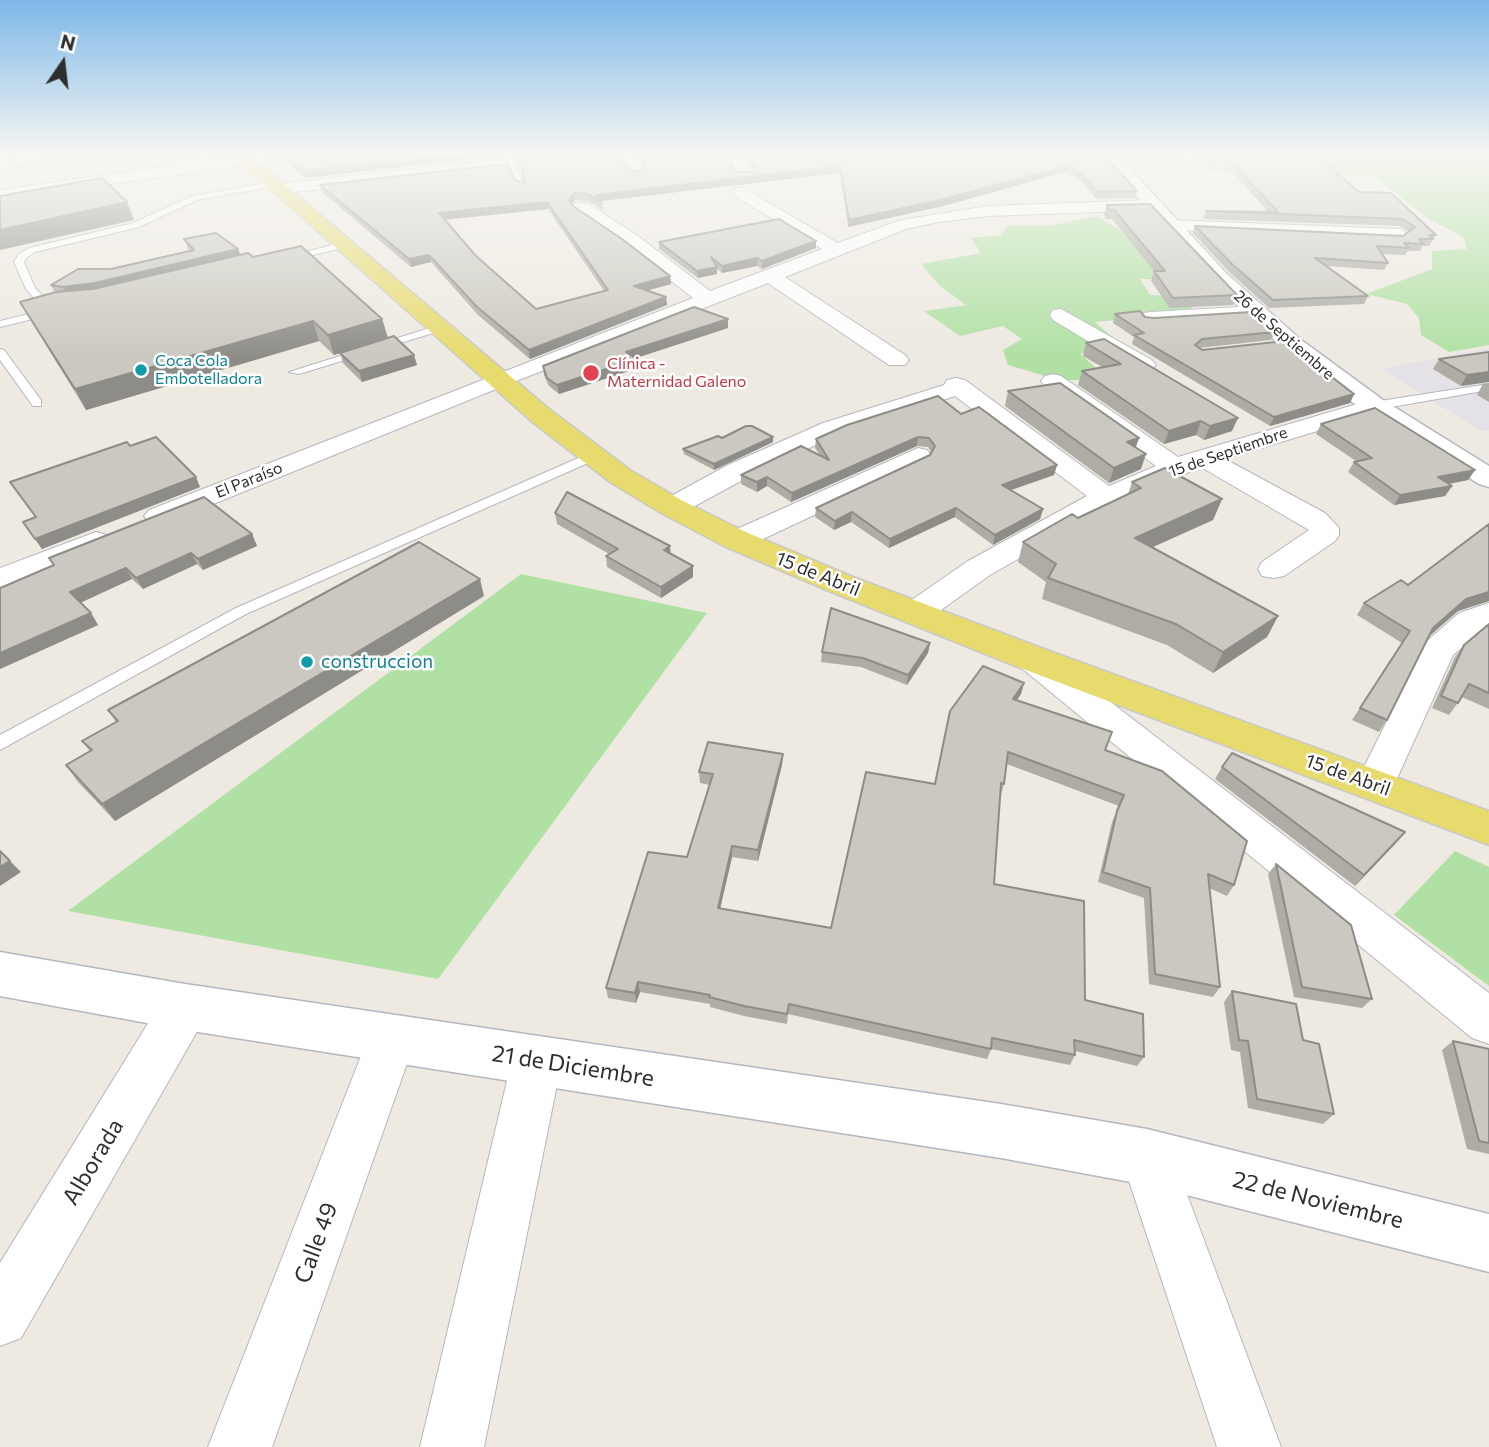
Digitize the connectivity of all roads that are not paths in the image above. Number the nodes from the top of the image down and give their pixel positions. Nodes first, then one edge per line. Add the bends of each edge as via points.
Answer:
1 (139, 224) edge
2 (318, 224) edge
3 (606, 224) edge
4 (800, 224) edge
5 (911, 224) edge
6 (1170, 225) joint
7 (1400, 235) edge
8 (343, 245) junction
9 (1190, 246) junction
10 (1217, 247) edge
11 (837, 250) junction
12 (277, 260) edge
13 (770, 276) junction
14 (709, 300) junction
15 (1255, 312) junction
16 (1061, 315) dead end
17 (1151, 318) edge
18 (0, 324) edge
19 (439, 328) junction
20 (0, 352) edge
21 (897, 360) dead end
22 (295, 372) dead end
23 (1164, 378) edge
24 (498, 380) junction
25 (1053, 381) edge
26 (1489, 387) edge
27 (37, 403) dead end
28 (1374, 406) junction
29 (1240, 421) dead end
30 (1265, 437) junction
31 (592, 456) junction
32 (918, 456) dead end
33 (1202, 457) junction
34 (1176, 468) junction
35 (1489, 478) edge
36 (1106, 497) junction
37 (672, 507) junction
38 (737, 540) junction
39 (1273, 569) dead end
40 (0, 579) edge
41 (915, 613) junction
42 (1489, 613) edge
43 (1031, 658) junction
44 (0, 743) edge
45 (1375, 785) junction
46 (1489, 828) edge
47 (0, 974) edge
48 (185, 1007) junction
49 (1489, 1022) edge
50 (392, 1038) junction
51 (537, 1060) junction
52 (1147, 1157) junction
53 (1489, 1243) edge
54 (0, 1317) edge
55 (240, 1447) edge
56 (453, 1447) edge
57 (1249, 1447) edge

1 - 18 lane via 22,256 19,261 31,289 45,304 70,307
2 - 8 main road, 15 de Abril
3 - 14 street
4 - 11 street
5 - 11 street, El Paraíso
6 - 7 street
6 - 9 street, 26 de Septiembre
8 - 12 lane
8 - 19 main road, 15 de Abril
9 - 10 street
9 - 15 street, 26 de Septiembre
11 - 13 street, El Paraíso
13 - 14 street, El Paraíso
13 - 21 street
14 - 24 street, El Paraíso
15 - 17 street
15 - 28 street, 26 de Septiembre via 1285,345
16 - 23 street
19 - 22 lane
19 - 24 main road, 15 de Abril
20 - 27 lane
24 - 31 main road, 15 de Abril
24 - 40 street, El Paraíso
25 - 34 street
26 - 28 lane, 15 de Septiembre
28 - 30 street, 15 de Septiembre
28 - 35 street, 26 de Septiembre
29 - 30 street
30 - 33 street, 15 de Septiembre
31 - 37 main road, 15 de Abril
31 - 44 lane via 241,611
32 - 38 street
33 - 34 street, 15 de Septiembre
33 - 39 street via 1324,528 1324,535
34 - 36 street, 15 de Septiembre
36 - 37 street via 951,388 832,428
36 - 41 street, 15 de Septiembre via 979,568
37 - 38 main road, 15 de Abril
38 - 41 main road, 15 de Abril
41 - 43 main road, 15 de Abril
42 - 45 street via 1471,621 1439,649
43 - 45 main road, 15 de Abril
43 - 49 street
45 - 46 main road, 15 de Abril
47 - 48 street, 21 de Diciembre
48 - 50 street, 21 de Diciembre
48 - 54 street, Alborada
50 - 51 street, 21 de Diciembre
50 - 55 street, Calle 49
51 - 52 street, 21 de Diciembre
51 - 56 street
52 - 53 street, 22 de Noviembre
52 - 57 street

